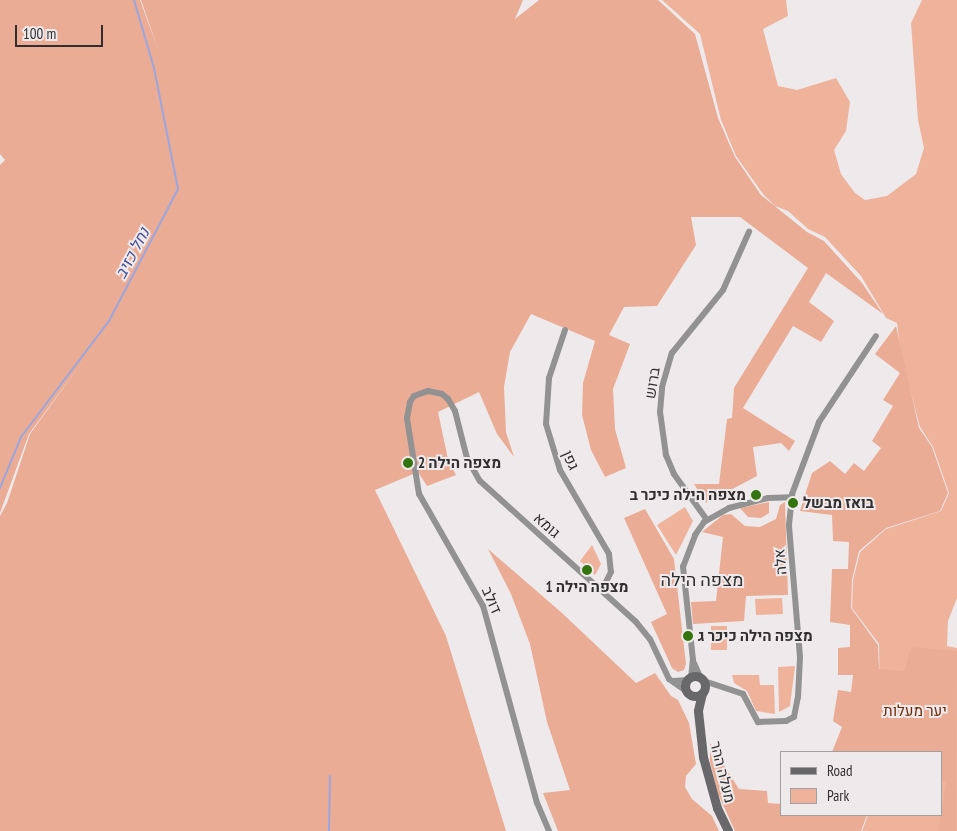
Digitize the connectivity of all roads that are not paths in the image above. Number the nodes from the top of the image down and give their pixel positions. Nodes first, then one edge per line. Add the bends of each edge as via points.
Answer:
1 (749, 232) dead end
2 (565, 330) dead end
3 (876, 336) dead end
4 (420, 392) joint
5 (791, 497) junction
6 (707, 520) junction
7 (602, 590) junction
8 (693, 660) junction
9 (669, 679) junction
10 (689, 679) junction
11 (702, 680) junction
12 (723, 689) junction
13 (703, 692) junction
14 (690, 694) junction
15 (698, 718) junction
16 (549, 831) edge
17 (728, 831) edge

1 - 6 street, ברוש via 724,290 672,353 663,380 660,412 666,455 674,474
2 - 7 street, גפן via 549,378 546,424 560,470 609,554 612,572
3 - 5 street, אלה via 819,422 801,462
4 - 7 street, גומא via 442,394 452,404 467,458 480,481
4 - 16 street, דולב via 410,402 407,418 417,489 483,606 537,803
5 - 6 street via 737,505
5 - 12 street, אלה via 790,525 800,638 797,709 791,720 758,722 743,694
6 - 8 street via 690,543 683,567
7 - 9 street, גומא via 643,630
8 - 10 street
8 - 11 street
9 - 10 street via 677,682
9 - 14 street
10 - 11 street
10 - 14 street, מעלה ההר
11 - 12 street, אלה
11 - 13 street, מעלה ההר
12 - 13 street, אלה
13 - 14 street
13 - 15 street, מעלה ההר
14 - 15 street, מעלה ההר
15 - 17 street, מעלה ההר via 706,773

